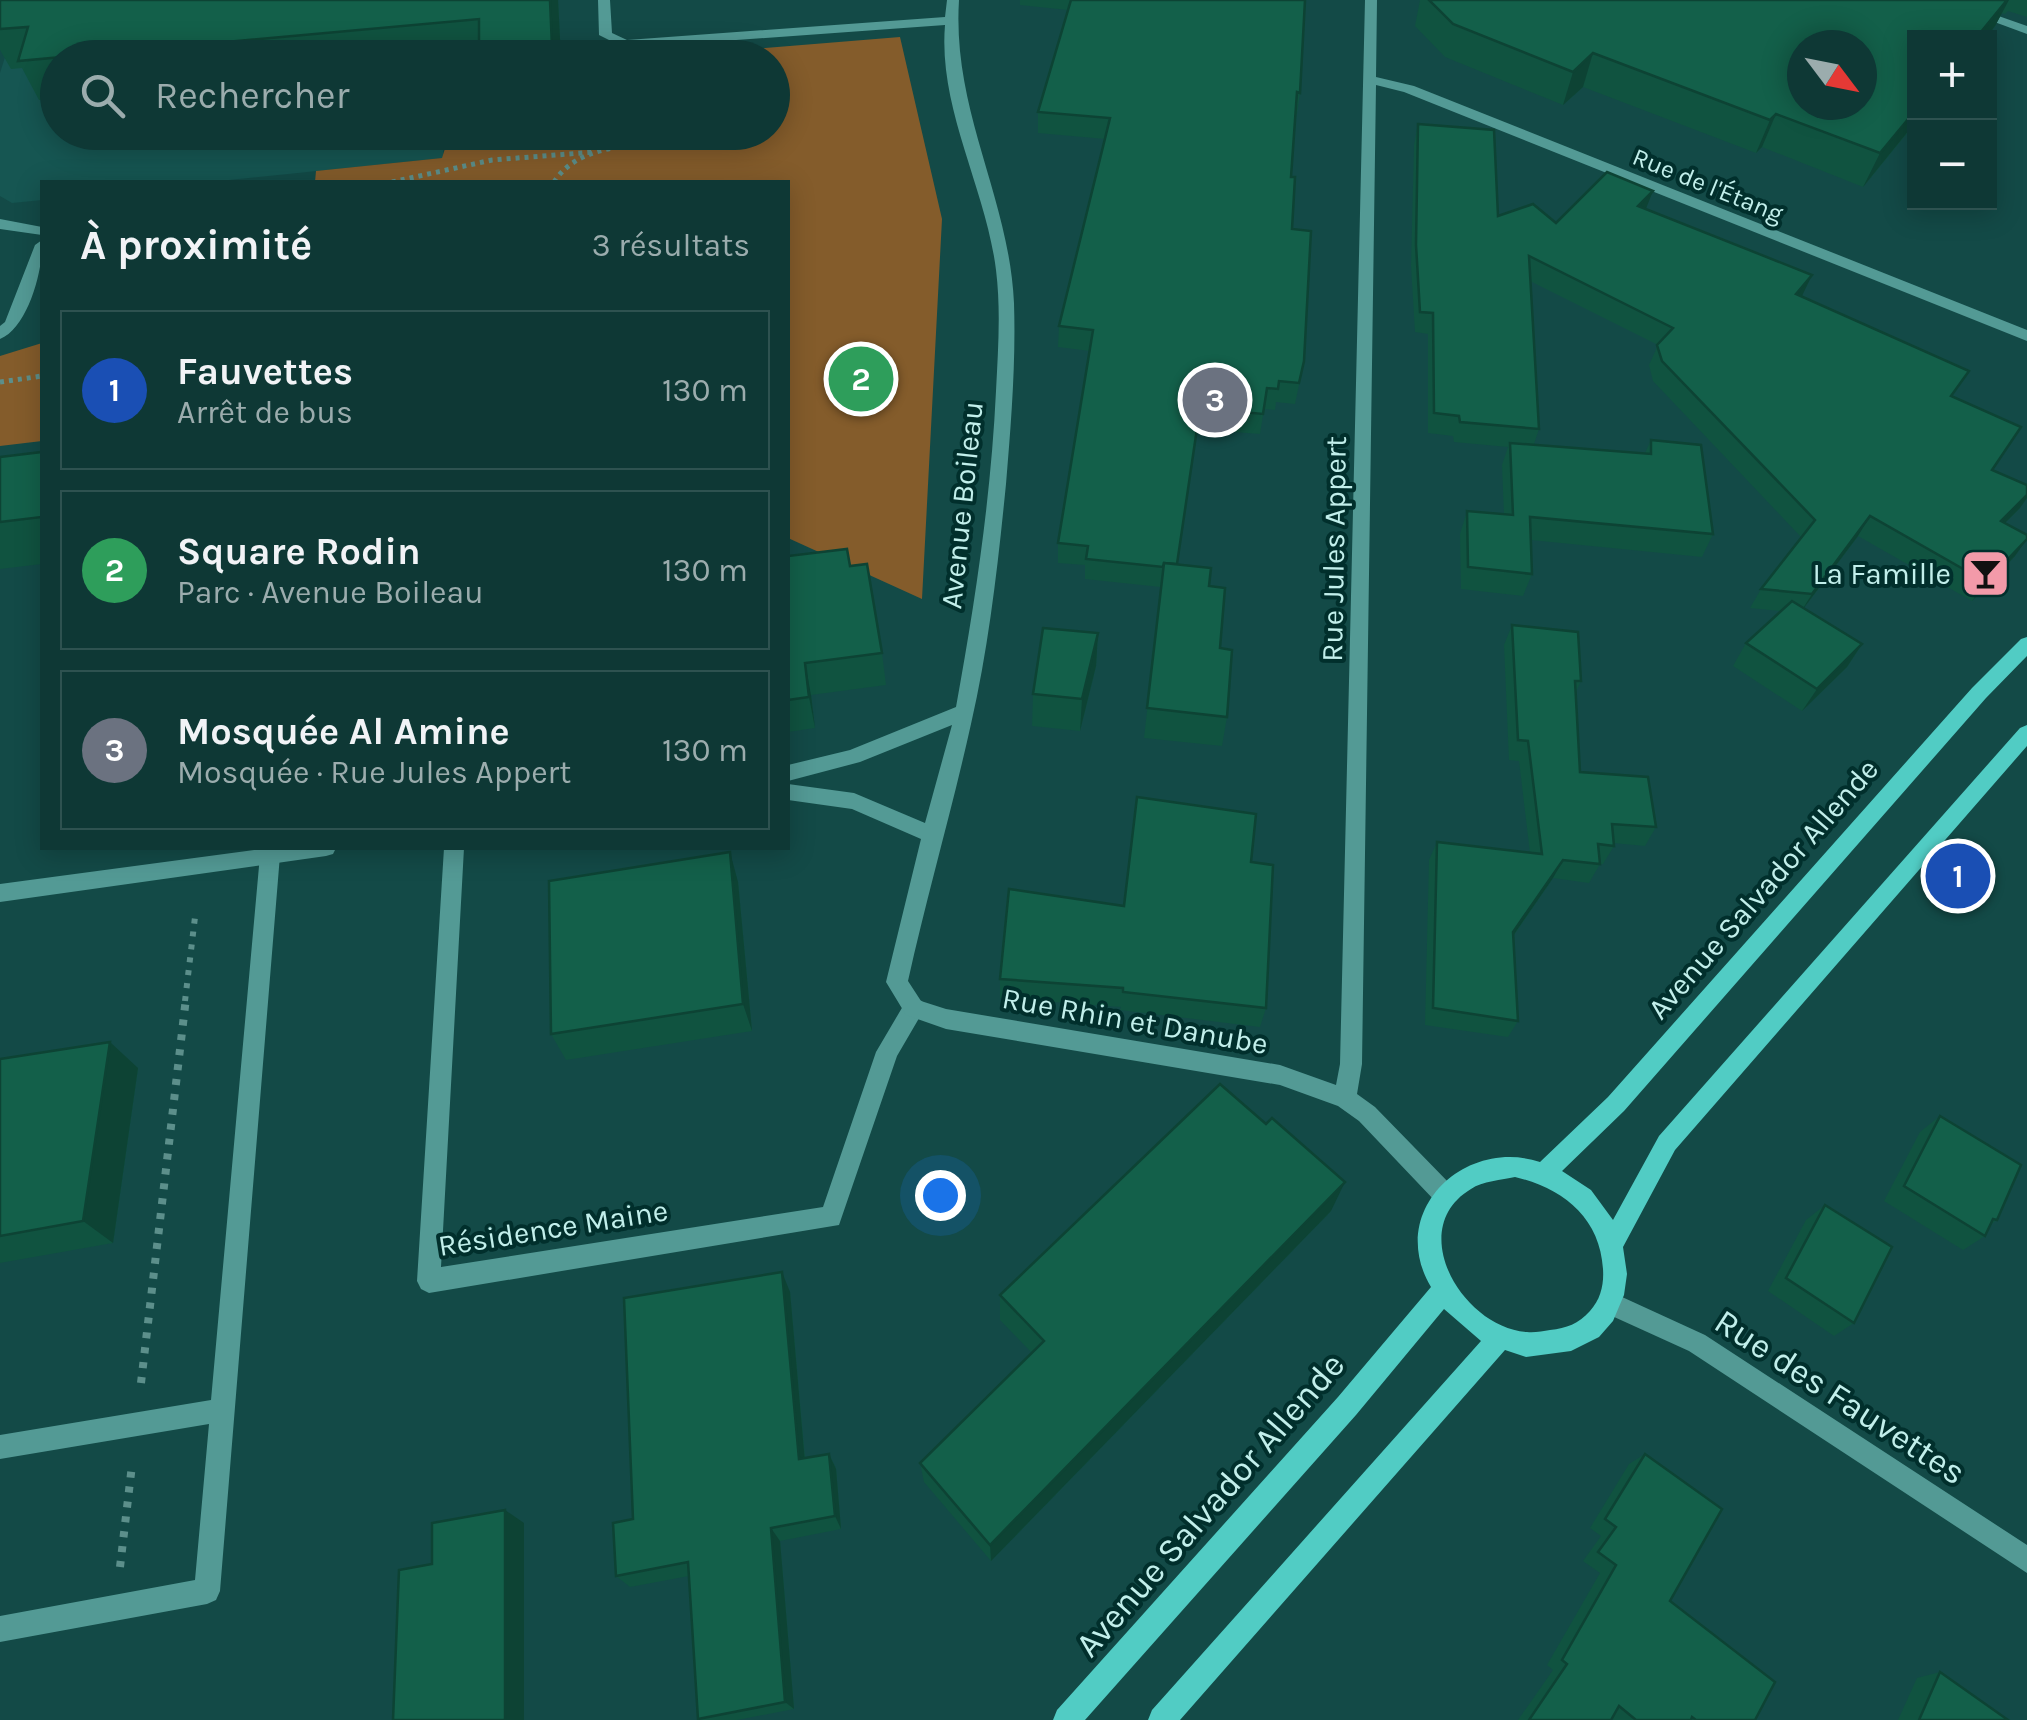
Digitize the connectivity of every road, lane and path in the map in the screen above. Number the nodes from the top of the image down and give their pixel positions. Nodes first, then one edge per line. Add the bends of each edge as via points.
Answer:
1 (604, 0) edge
2 (953, 0) edge
3 (1371, 0) edge
4 (1942, 0) edge
5 (949, 21) junction
6 (2027, 30) edge
7 (616, 40) edge
8 (681, 40) edge
9 (1372, 80) junction
10 (606, 150) edge
11 (594, 152) junction
12 (399, 180) edge
13 (555, 180) edge
14 (0, 224) edge
15 (40, 231) edge
16 (40, 250) edge
17 (0, 334) edge
18 (2027, 336) edge
19 (40, 376) edge
20 (0, 382) edge
21 (2027, 644) edge
22 (964, 712) junction
23 (2027, 733) edge
24 (790, 773) edge
25 (790, 792) edge
26 (932, 835) junction
27 (310, 850) edge
28 (454, 850) edge
29 (270, 855) junction
30 (0, 893) edge
31 (196, 917) dead end
32 (914, 1008) junction
33 (1345, 1098) junction
34 (1545, 1173) junction
35 (1444, 1194) junction
36 (1612, 1244) junction
37 (1443, 1291) junction
38 (1609, 1303) junction
39 (1500, 1338) junction
40 (222, 1410) junction
41 (137, 1424) junction
42 (0, 1448) edge
43 (2027, 1560) edge
44 (115, 1608) junction
45 (0, 1629) edge
46 (1067, 1720) edge
47 (1162, 1720) edge

1 - 7 street via 606,35
2 - 5 street, Avenue Boileau
3 - 9 street, Rue Jules Appert
4 - 6 street
5 - 8 street
5 - 22 street, Avenue Boileau via 1006,300 996,480
9 - 18 street, Rue de l'Étang via 1409,89
9 - 33 street, Rue Jules Appert via 1351,1064
10 - 11 path
11 - 12 path via 521,153
11 - 13 path
14 - 15 street
16 - 17 street via 12,324
19 - 20 path
21 - 34 main road, Avenue Salvador Allende via 1616,1104
22 - 24 street via 853,757
22 - 26 street, Avenue Boileau
23 - 36 main road via 1667,1143
25 - 26 street via 854,802
26 - 32 street, Avenue Boileau via 897,982
27 - 29 street
28 - 32 street, Résidence Maine via 429,1282 830,1217 887,1052
29 - 30 street
29 - 40 street
31 - 41 path
32 - 33 street, Rue Rhin et Danube via 1280,1076
33 - 35 street
34 - 35 main road via 1488,1168 1462,1177
34 - 36 main road via 1586,1200
35 - 37 main road via 1428,1239
36 - 38 main road via 1616,1275
37 - 39 main road via 1477,1326
37 - 46 main road, Avenue Salvador Allende
38 - 39 main road via 1577,1337 1553,1345
38 - 43 street, Rue des Fauvettes via 1697,1342
39 - 47 main road
40 - 41 street
40 - 44 street via 207,1591
41 - 42 street
41 - 44 path
44 - 45 street

